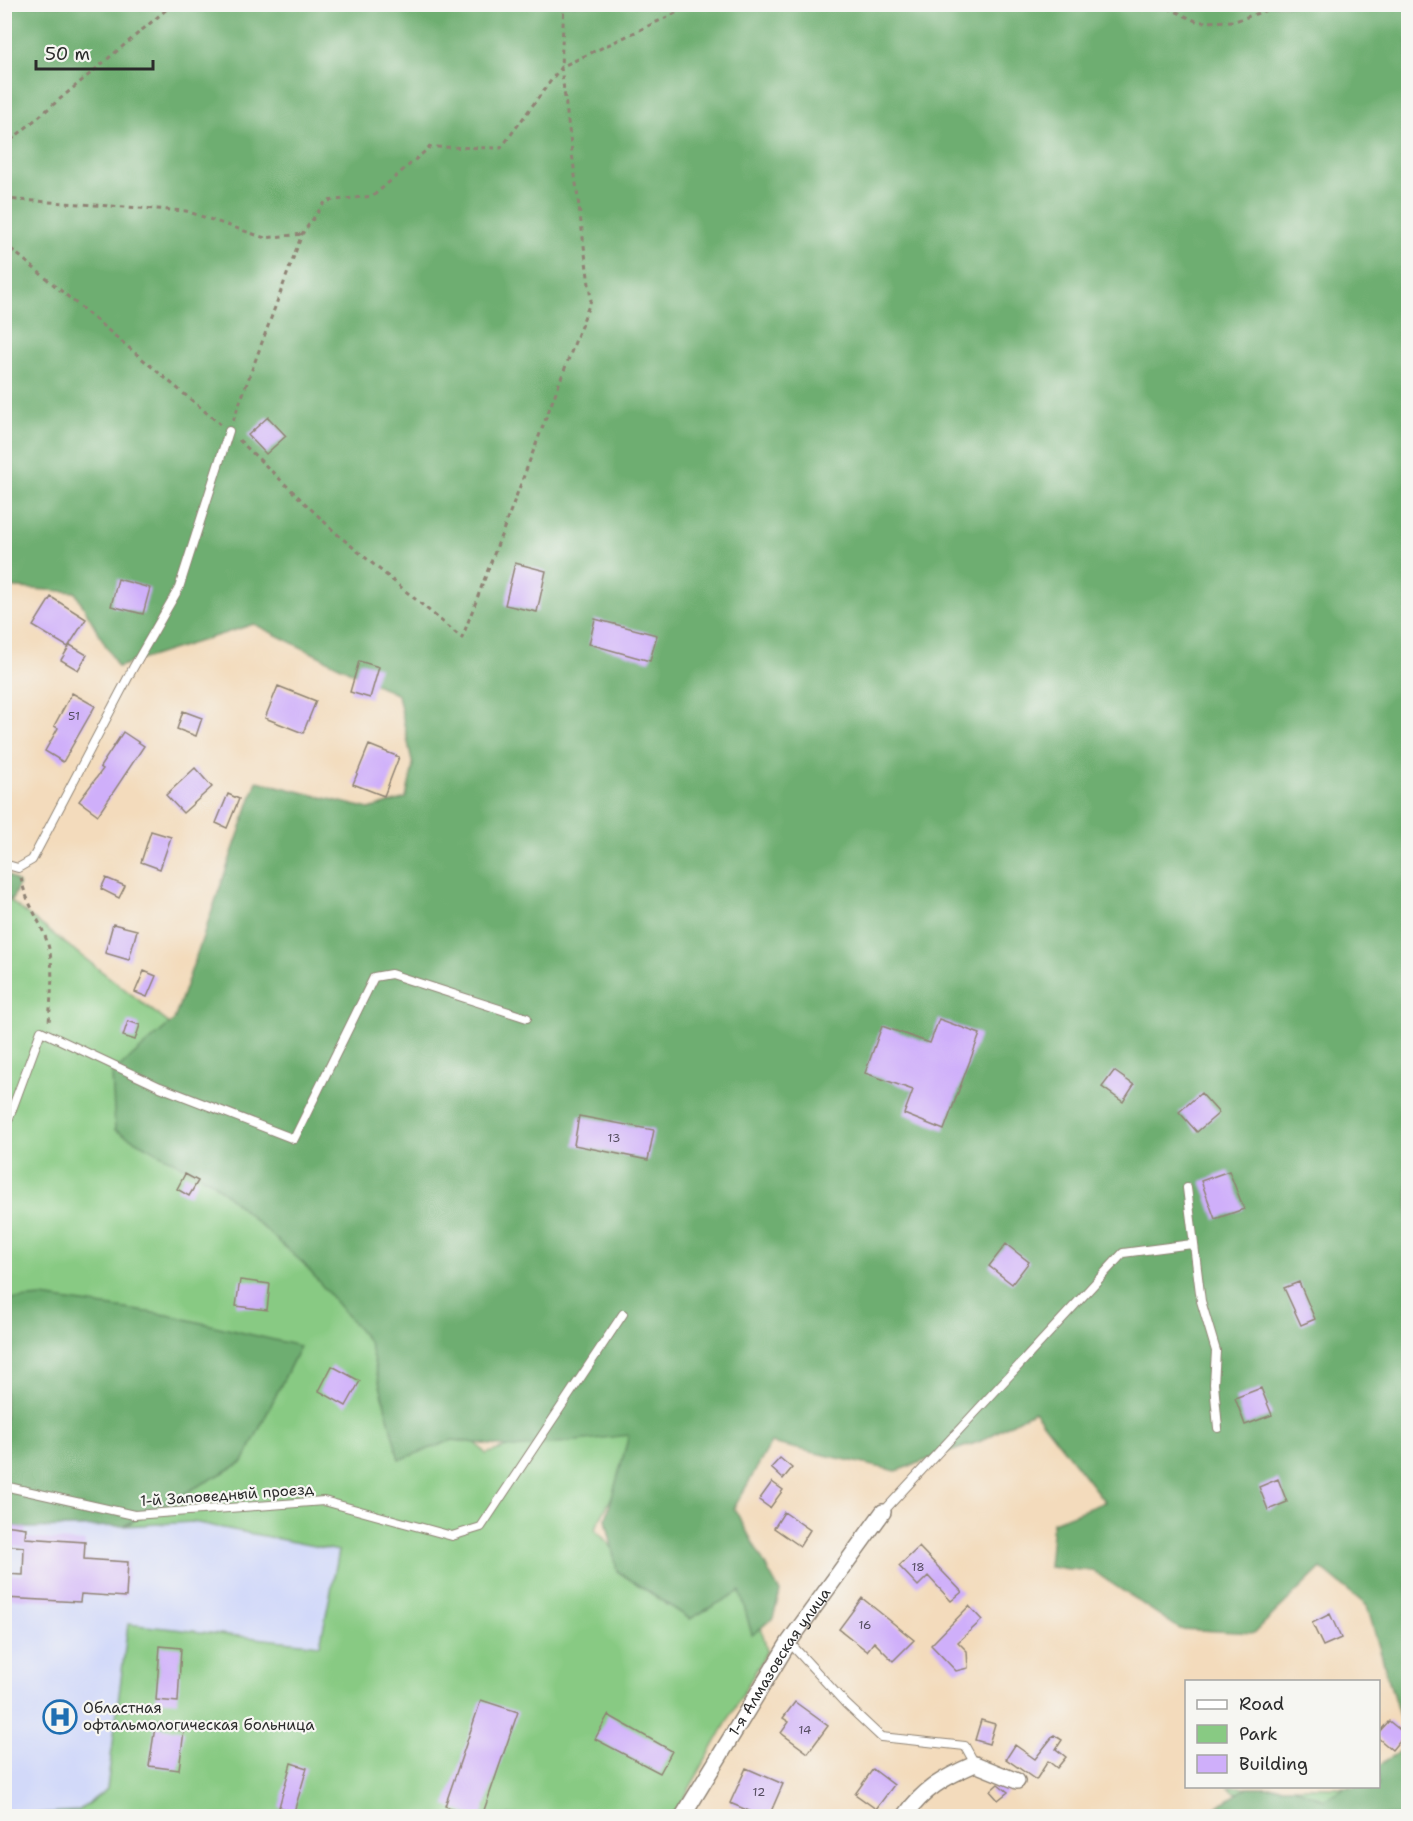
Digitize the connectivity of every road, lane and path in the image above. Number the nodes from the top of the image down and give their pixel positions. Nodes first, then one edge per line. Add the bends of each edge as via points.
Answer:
1 (173, 4) edge
2 (564, 4) edge
3 (695, 4) edge
4 (1160, 4) edge
5 (1284, 4) edge
6 (561, 67) junction
7 (4, 147) edge
8 (4, 199) edge
9 (302, 234) junction
10 (4, 243) edge
11 (229, 431) junction
12 (4, 864) edge
13 (18, 868) junction
14 (527, 1018) dead end
15 (41, 1031) junction
16 (4, 1131) edge
17 (1187, 1188) dead end
18 (1192, 1244) junction
19 (622, 1314) dead end
20 (1218, 1428) dead end
21 (4, 1486) edge
22 (883, 1512) joint
23 (789, 1642) junction
24 (975, 1764) junction
25 (1017, 1781) dead end
26 (683, 1816) edge
27 (905, 1816) edge

1 - 7 path
2 - 6 path
3 - 6 path
4 - 5 path via 1198,22 1235,21
6 - 9 path via 501,148 430,147 373,196 327,201
6 - 11 path via 591,300 462,638 337,534
8 - 9 path via 186,211 265,238
9 - 11 path
10 - 11 path
11 - 13 lane via 179,588 32,860
12 - 13 lane
13 - 15 path via 24,895 50,952 49,1025
14 - 15 lane via 391,974 374,977 294,1139 160,1087
15 - 16 lane
17 - 18 lane
18 - 20 lane via 1201,1301 1216,1351
18 - 22 lane via 1123,1253
19 - 21 lane, 1-й Заповедный проезд via 481,1527 452,1536 324,1501 134,1515
22 - 23 street, 1-я Алмазовская улица
23 - 24 lane via 881,1737 964,1746
23 - 26 street, 1-я Алмазовская улица
24 - 25 street
24 - 27 street via 942,1778 918,1798

